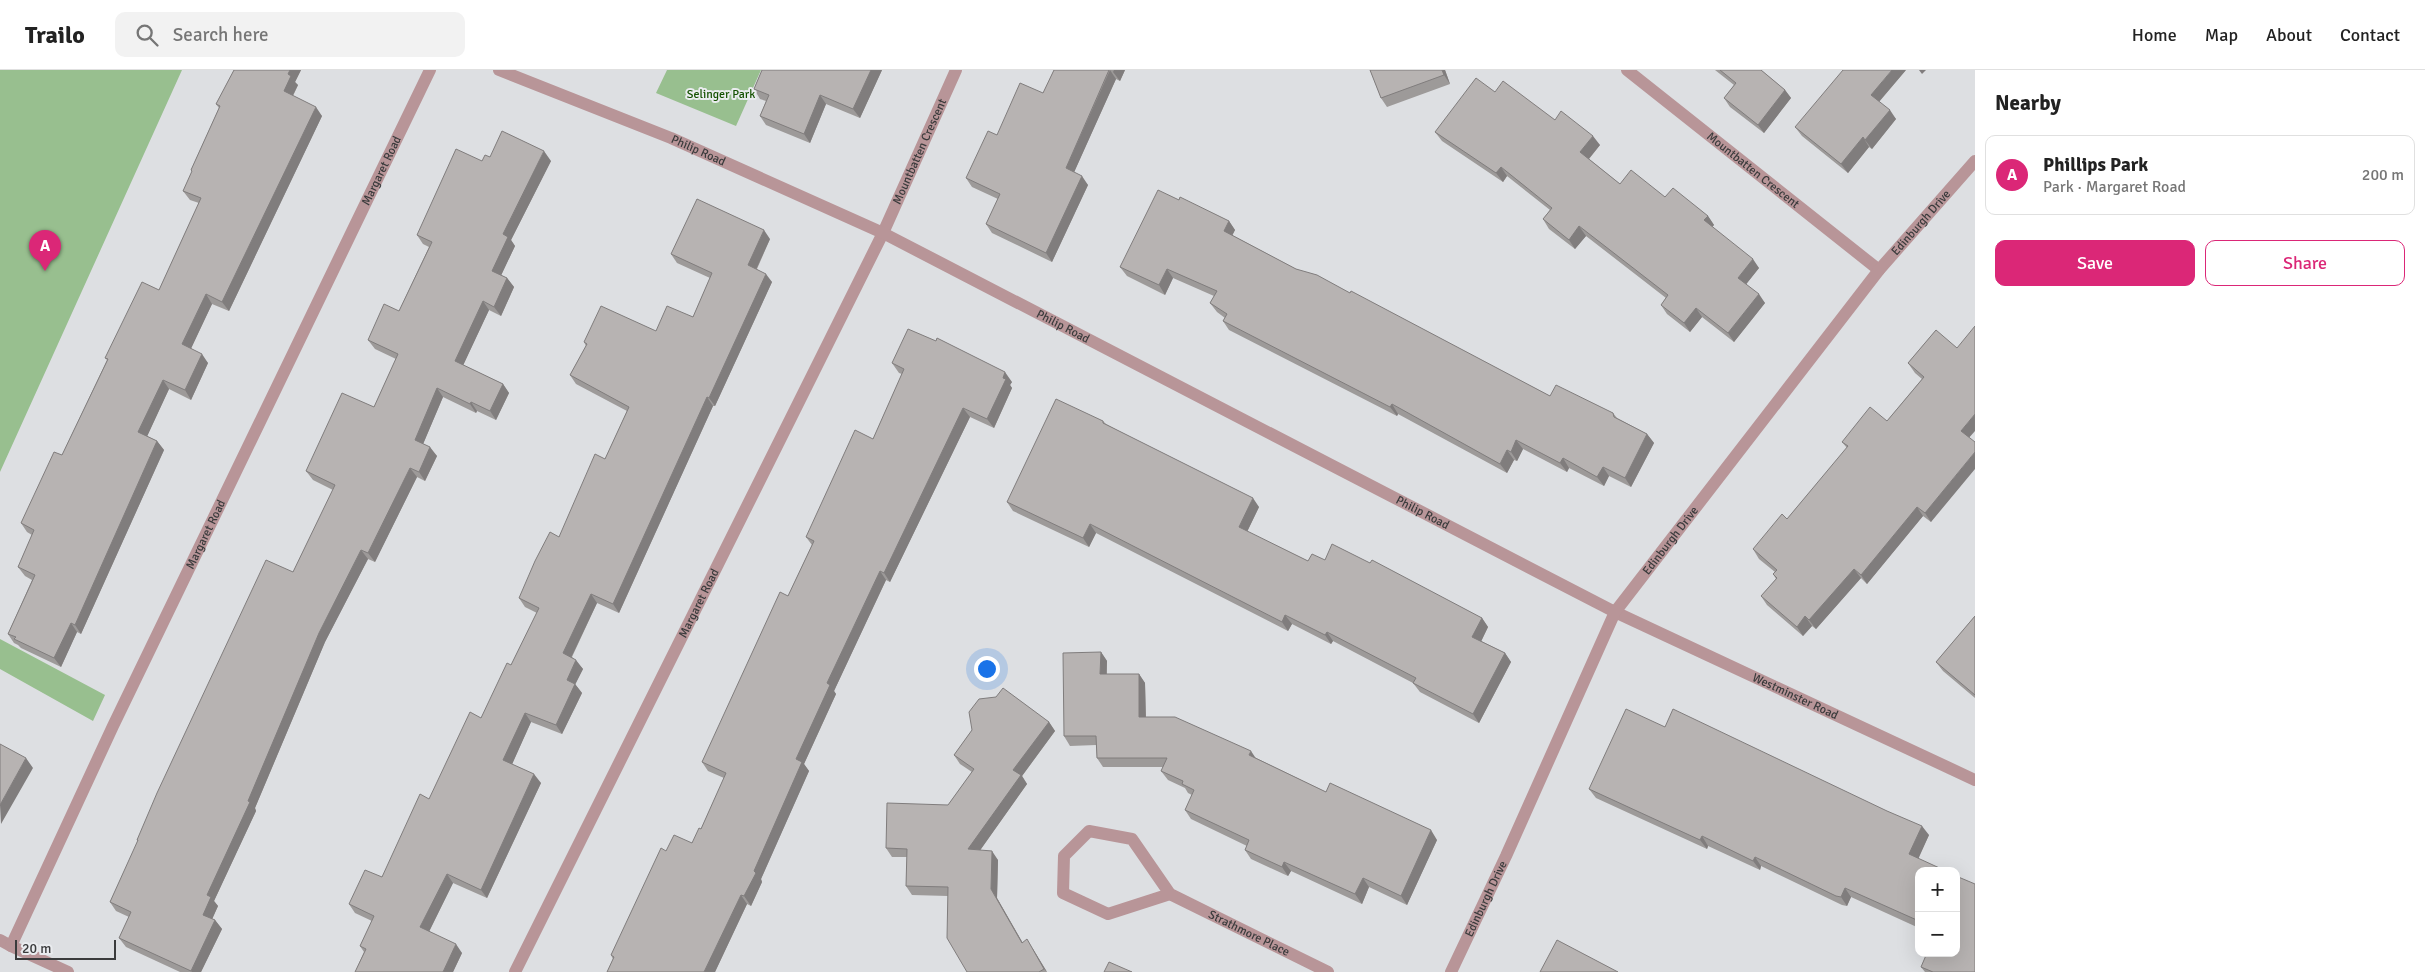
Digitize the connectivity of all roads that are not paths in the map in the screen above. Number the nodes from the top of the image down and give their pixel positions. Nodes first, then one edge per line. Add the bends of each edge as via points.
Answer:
1 (430, 70) edge
2 (499, 70) edge
3 (956, 70) edge
4 (1627, 70) edge
5 (1975, 161) edge
6 (883, 234) junction
7 (1879, 270) junction
8 (1615, 612) junction
9 (1975, 780) edge
10 (1170, 894) junction
11 (0, 940) edge
12 (11, 946) junction
13 (68, 972) edge
14 (515, 972) edge
15 (1328, 972) edge
16 (1450, 972) edge

1 - 12 street, Margaret Road via 113,726
2 - 6 street, Philip Road via 671,138
3 - 6 street, Mountbatten Crescent
4 - 7 street, Mountbatten Crescent
5 - 7 street, Edinburgh Drive
6 - 8 street, Philip Road
6 - 14 street, Margaret Road
7 - 8 street, Edinburgh Drive
8 - 9 street, Westminster Road
8 - 16 street, Edinburgh Drive via 1506,856
10 - 10 street, Strathmore Place via 1132,839 1089,831 1064,856 1063,893 1108,914
10 - 15 street, Strathmore Place
11 - 12 street
12 - 13 street

